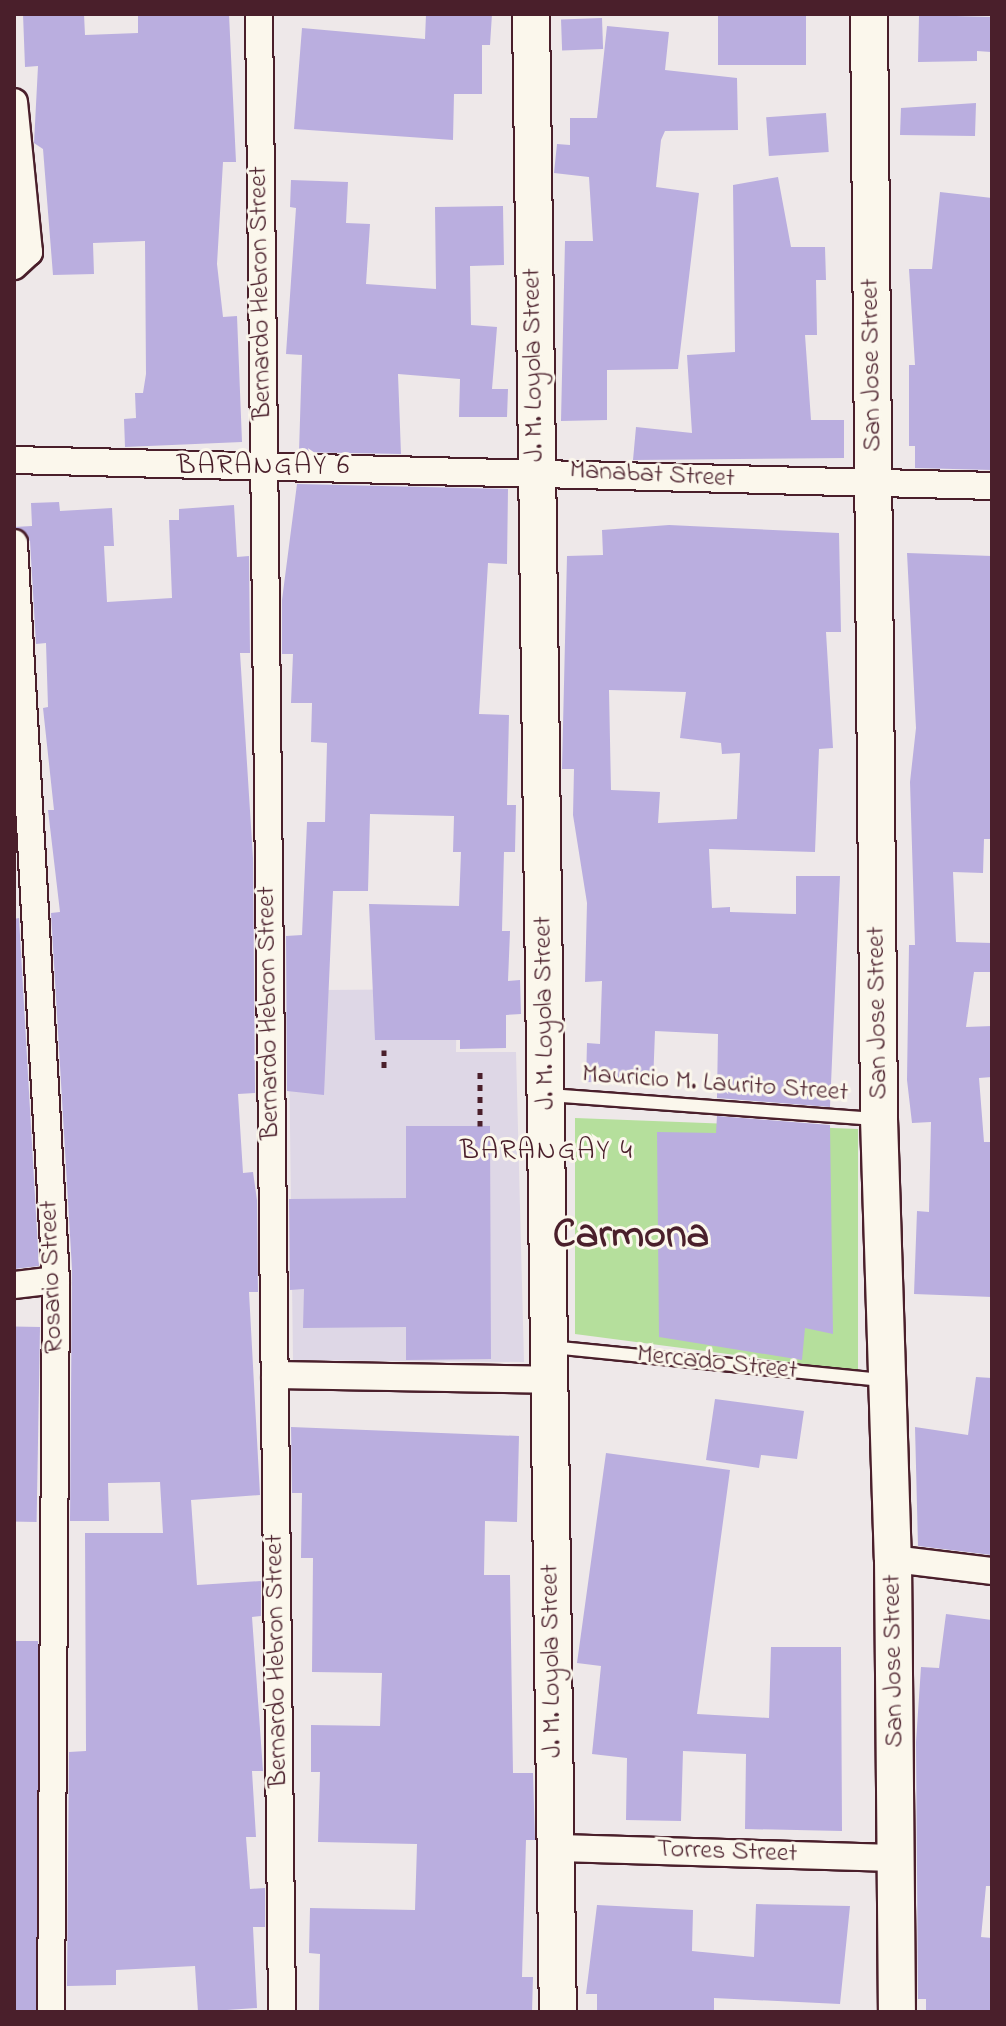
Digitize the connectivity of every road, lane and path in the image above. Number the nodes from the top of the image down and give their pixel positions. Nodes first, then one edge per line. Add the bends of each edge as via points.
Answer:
1 (259, 14) edge
2 (531, 14) edge
3 (869, 14) edge
4 (14, 102) edge
5 (14, 266) edge
6 (14, 460) edge
7 (264, 465) junction
8 (536, 471) junction
9 (992, 486) edge
10 (874, 487) junction
11 (14, 543) edge
12 (384, 1050) dead end
13 (384, 1071) dead end
14 (480, 1072) dead end
15 (547, 1095) junction
16 (879, 1119) junction
17 (480, 1126) dead end
18 (56, 1280) junction
19 (14, 1285) edge
20 (548, 1364) junction
21 (275, 1375) junction
22 (887, 1380) junction
23 (893, 1559) junction
24 (992, 1571) edge
25 (556, 1848) junction
26 (897, 1858) junction
27 (51, 2012) edge
28 (282, 2012) edge
29 (558, 2012) edge
30 (897, 2012) edge

1 - 7 street, Bernardo Hebron Street
2 - 8 main road, J. M. Loyola Street
3 - 10 main road, San Jose Street
4 - 5 street via 29,252
6 - 7 street, Manabat Street
7 - 8 street, Manabat Street
7 - 21 street, Bernardo Hebron Street
8 - 10 street, Manabat Street
8 - 15 main road, J. M. Loyola Street
9 - 10 street, Manabat Street
10 - 16 main road, San Jose Street
11 - 18 street, Rosario Street
12 - 13 path
14 - 17 path
15 - 16 lane, Mauricio M. Laurito Street
15 - 20 main road, J. M. Loyola Street
16 - 22 main road, San Jose Street
18 - 19 street
18 - 27 street, Rosario Street
20 - 21 street, Mercado Street
20 - 22 lane, Mercado Street
20 - 25 main road, J. M. Loyola Street
21 - 28 street, Bernardo Hebron Street
22 - 23 main road, San Jose Street
23 - 24 street
23 - 26 main road, San Jose Street
25 - 26 street, Torres Street
25 - 29 main road, J. M. Loyola Street
26 - 30 main road, San Jose Street

